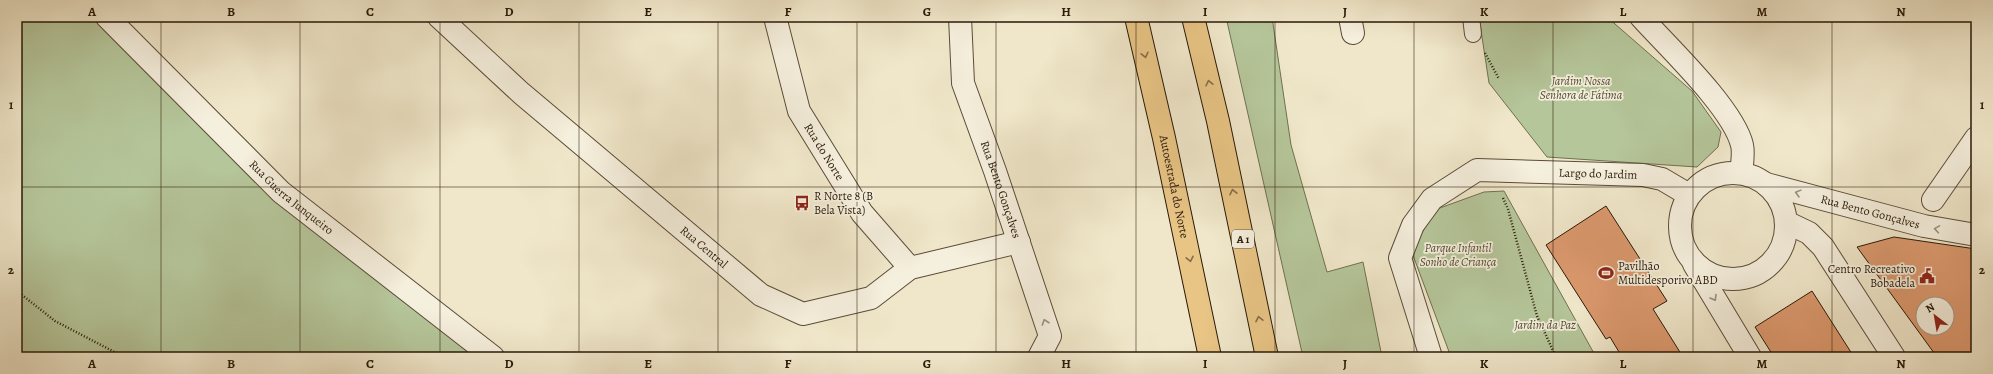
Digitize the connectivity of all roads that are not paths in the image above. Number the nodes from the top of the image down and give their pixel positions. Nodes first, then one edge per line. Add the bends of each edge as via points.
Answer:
1 (107, 17) edge
2 (439, 17) edge
3 (775, 17) edge
4 (960, 17) edge
5 (1136, 17) edge
6 (1193, 17) edge
7 (1471, 17) edge
8 (1641, 17) edge
9 (1473, 34) dead end
10 (1976, 138) edge
11 (1741, 173) junction
12 (1766, 184) junction
13 (1689, 196) junction
14 (1933, 200) dead end
15 (1786, 222) junction
16 (1976, 235) edge
17 (1019, 242) junction
18 (1687, 253) junction
19 (910, 268) junction
20 (493, 357) edge
21 (1039, 357) edge
22 (1210, 357) edge
23 (1267, 357) edge
24 (1431, 357) edge
25 (1750, 357) edge
26 (1894, 357) edge

1 - 20 street, Rua Guerra Junqueiro via 281,192
2 - 19 street, Rua Central via 521,93 761,295 803,314 871,298
3 - 19 street, Rua do Norte via 799,111 862,213
4 - 17 street, Rua Bento Gonçalves via 963,83
5 -> 22 highway, Autoestrada do Norte
23 -> 6 highway, A 1 via 1218,121
7 - 9 lane
8 - 11 street via 1719,103 1742,146
10 - 14 street
11 - 12 street
11 - 13 street via 1712,177 1699,184
12 - 15 street via 1776,194
16 -> 12 street, Rua Bento Gonçalves via 1924,226
13 - 18 street via 1682,209 1680,224 1681,239
13 - 24 street, Largo do Jardim via 1662,180 1643,175 1477,170 1432,199 1413,225 1400,258
15 - 18 street via 1785,238 1769,265 1756,274 1741,279 1710,274 1697,265
15 - 26 street via 1809,233 1823,246
17 - 19 street, Rua Central
21 -> 17 street, Rua Bento Gonçalves via 1050,336
18 -> 25 street

